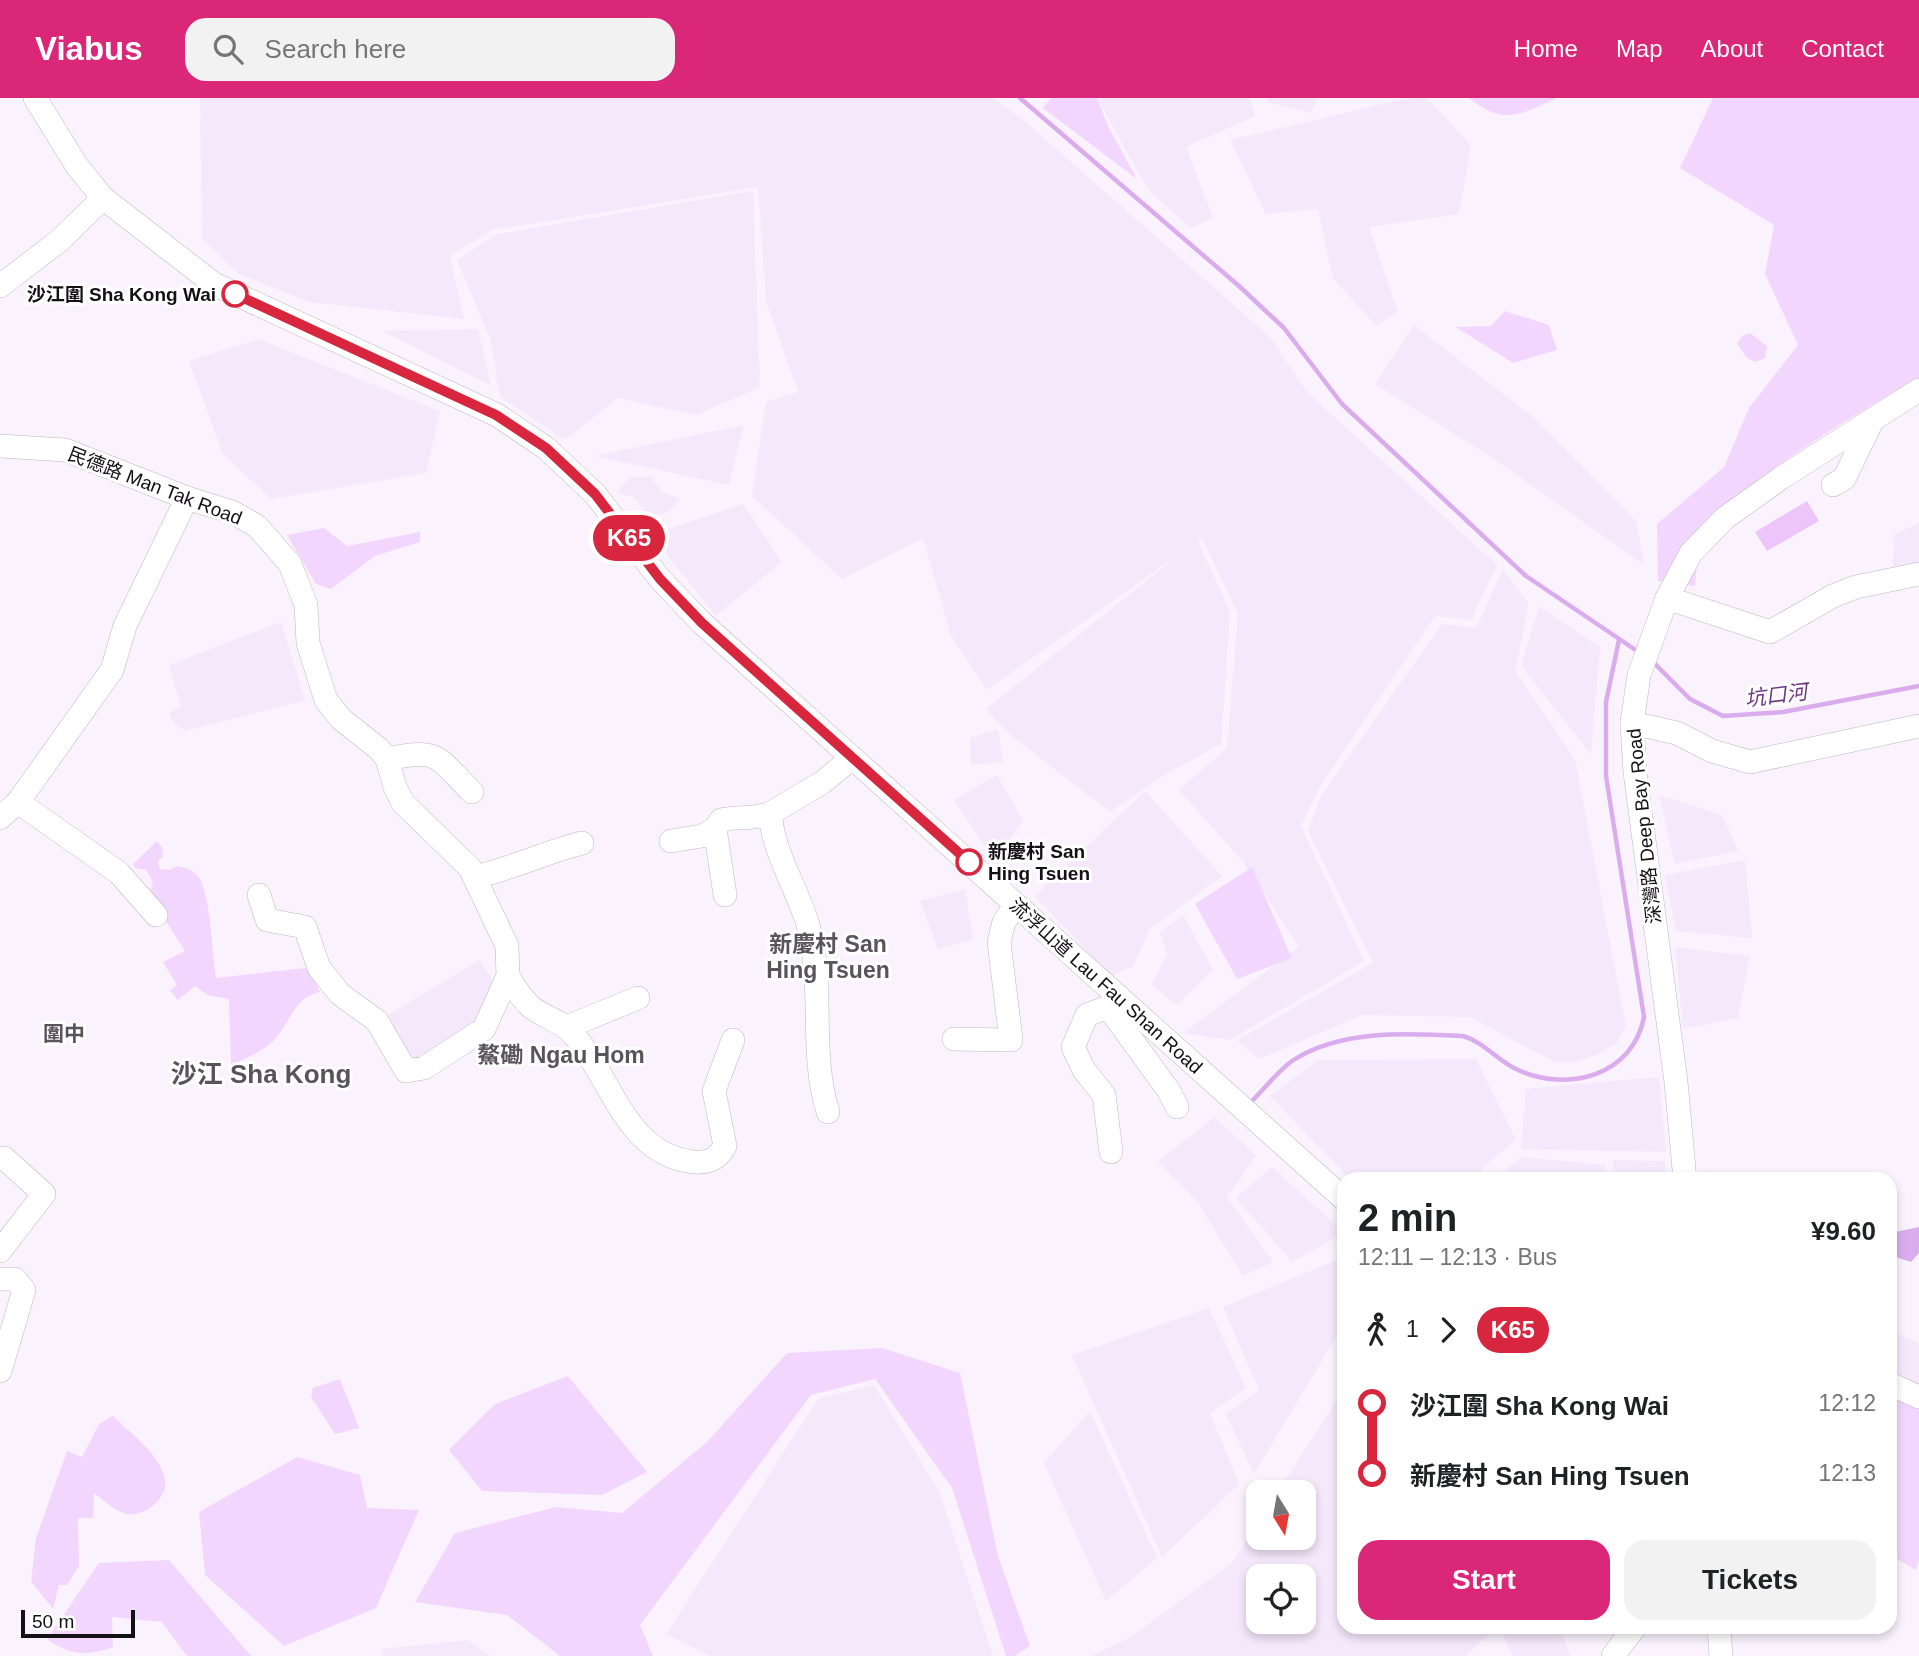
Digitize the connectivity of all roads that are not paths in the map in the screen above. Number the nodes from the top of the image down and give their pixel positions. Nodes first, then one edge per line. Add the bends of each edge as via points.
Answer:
1 (35, 98) edge
2 (103, 198) junction
3 (0, 286) edge
4 (1919, 390) edge
5 (1873, 419) junction
6 (0, 446) edge
7 (1833, 485) dead end
8 (187, 498) junction
9 (1919, 574) edge
10 (1667, 598) junction
11 (1632, 723) junction
12 (1919, 726) edge
13 (852, 758) junction
14 (387, 759) junction
15 (472, 792) dead end
16 (18, 802) junction
17 (771, 813) junction
18 (0, 818) edge
19 (715, 829) junction
20 (671, 841) dead end
21 (582, 843) dead end
22 (476, 877) junction
23 (259, 895) dead end
24 (725, 895) dead end
25 (1016, 905) junction
26 (156, 915) dead end
27 (508, 976) junction
28 (638, 998) dead end
29 (1113, 1002) junction
30 (567, 1027) junction
31 (954, 1039) dead end
32 (733, 1040) dead end
33 (1177, 1107) dead end
34 (828, 1112) dead end
35 (1111, 1152) dead end
36 (4, 1158) dead end
37 (1684, 1172) edge
38 (1337, 1193) edge
39 (0, 1251) edge
40 (0, 1279) edge
41 (0, 1371) edge
42 (1897, 1387) edge
43 (1919, 1397) edge
44 (1630, 1634) edge
45 (1719, 1634) edge
46 (1613, 1656) edge
47 (1721, 1656) edge

1 - 2 street, 流浮山道 Lau Fau Shan Road via 77,166
2 - 3 street via 51,248
2 - 13 street, 流浮山道 Lau Fau Shan Road via 214,284 496,415 531,437 595,494 680,602
4 - 5 street, 深灣路 Deep Bay Road
5 - 7 street via 1844,479
5 - 10 street, 深灣路 Deep Bay Road via 1725,519 1691,553
6 - 8 street, 民德路 Man Tak Road via 65,450
8 - 14 street, 民德路 Man Tak Road via 232,512 257,526 290,564 306,605 307,643 326,700
8 - 16 street via 125,626 112,670
9 - 10 street via 1856,587 1770,632
10 - 11 street, 深灣路 Deep Bay Road via 1639,675
11 - 12 street via 1677,733 1712,751 1750,762
11 - 37 street, 深灣路 Deep Bay Road
13 - 17 street via 823,782
13 - 25 street, 流浮山道 Lau Fau Shan Road
14 - 15 street via 420,752 437,756
14 - 22 street via 404,803
16 - 18 street
16 - 26 street via 119,873
17 - 19 street via 755,819 721,820
17 - 34 street via 772,831 809,927 818,1060
19 - 20 street
19 - 24 street
21 - 22 street
22 - 27 street via 507,946
23 - 27 street via 267,920 305,927 319,968 340,994 377,1021 406,1071 424,1068 484,1029
25 - 29 street, 流浮山道 Lau Fau Shan Road
25 - 31 street via 1004,922 999,942 1017,1042
27 - 30 street via 530,1006
28 - 30 street
29 - 33 street
29 - 35 street via 1087,1016 1073,1047 1104,1096
29 - 38 street, 流浮山道 Lau Fau Shan Road
30 - 32 street via 638,1136 669,1154 699,1162 714,1159 725,1146 714,1091
36 - 39 street via 44,1194
40 - 41 street via 15,1279 24,1290
42 - 43 street
44 - 46 street
45 - 47 street

